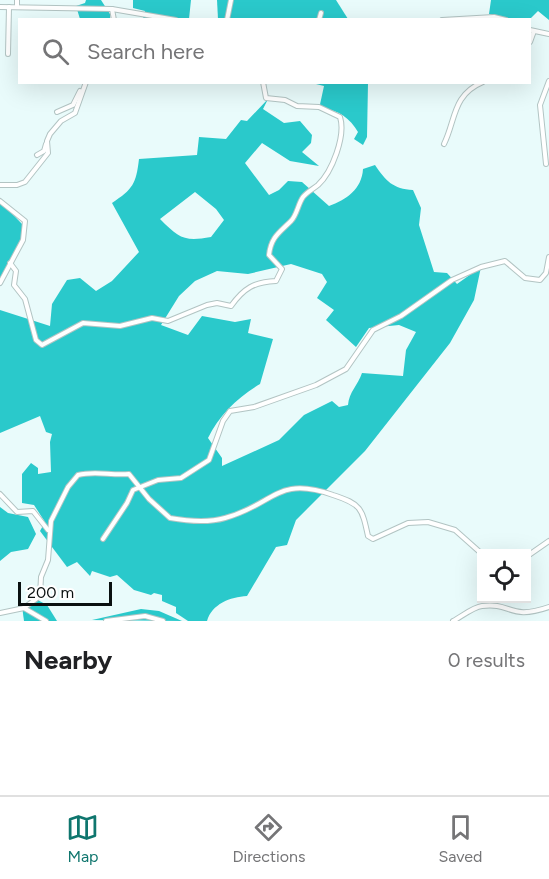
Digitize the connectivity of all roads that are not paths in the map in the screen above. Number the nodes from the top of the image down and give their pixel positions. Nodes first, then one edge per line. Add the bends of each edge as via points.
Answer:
1 (17, 0) edge
2 (231, 0) edge
3 (17, 6) junction
4 (0, 7) edge
5 (9, 7) junction
6 (112, 9) junction
7 (321, 13) dead end
8 (114, 18) edge
9 (164, 18) edge
10 (227, 18) edge
11 (319, 18) edge
12 (477, 18) edge
13 (498, 18) edge
14 (532, 31) edge
15 (548, 35) edge
16 (8, 54) dead end
17 (549, 81) edge
18 (84, 84) edge
19 (85, 84) edge
20 (263, 84) edge
21 (480, 84) edge
22 (57, 112) dead end
23 (47, 141) junction
24 (444, 144) dead end
25 (37, 154) dead end
26 (546, 164) dead end
27 (0, 185) edge
28 (0, 201) edge
29 (549, 257) edge
30 (10, 263) junction
31 (0, 283) edge
32 (142, 487) junction
33 (0, 494) edge
34 (48, 530) junction
35 (103, 539) dead end
36 (549, 541) edge
37 (477, 550) edge
38 (531, 554) edge
39 (482, 603) edge
40 (481, 606) junction
41 (549, 607) edge
42 (24, 608) junction
43 (0, 613) edge
44 (46, 621) edge
45 (106, 621) edge
46 (163, 621) edge
47 (453, 621) edge

1 - 3 street
2 - 10 street
3 - 5 street
3 - 6 street
4 - 5 street
5 - 16 street
6 - 8 street
6 - 9 street
7 - 11 street
12 - 13 street
14 - 15 street
17 - 26 street via 540,105
18 - 22 street via 73,105
19 - 23 street via 75,113 57,125
20 - 30 street via 266,98 327,110 340,117 343,126 328,171 319,185 304,195 292,220 277,232 272,242 269,255 282,269 276,281 251,285 231,306 207,305 168,321 152,318 120,326 83,323 42,345 36,340 25,299 14,285 16,271
21 - 24 street via 461,100
23 - 25 street via 44,151
23 - 27 street via 48,153 25,182
28 - 30 street via 25,222 23,240
29 - 32 street via 546,273 540,280 525,278 505,261 452,280 401,316 373,330 346,369 316,385 254,407 230,411 209,460 181,478 158,480
30 - 31 street
32 - 34 street via 129,474 113,476 93,471 78,475
32 - 35 street via 133,490
32 - 37 street via 149,500 170,518 195,520 226,518 289,489 309,487 356,504 372,539 408,523 428,522 454,530
33 - 34 street via 16,512 33,511
34 - 42 street via 48,560 41,577 40,596
36 - 38 street
39 - 40 street
40 - 41 street via 517,617
40 - 47 street
42 - 43 street
42 - 44 street
45 - 46 street via 145,616

